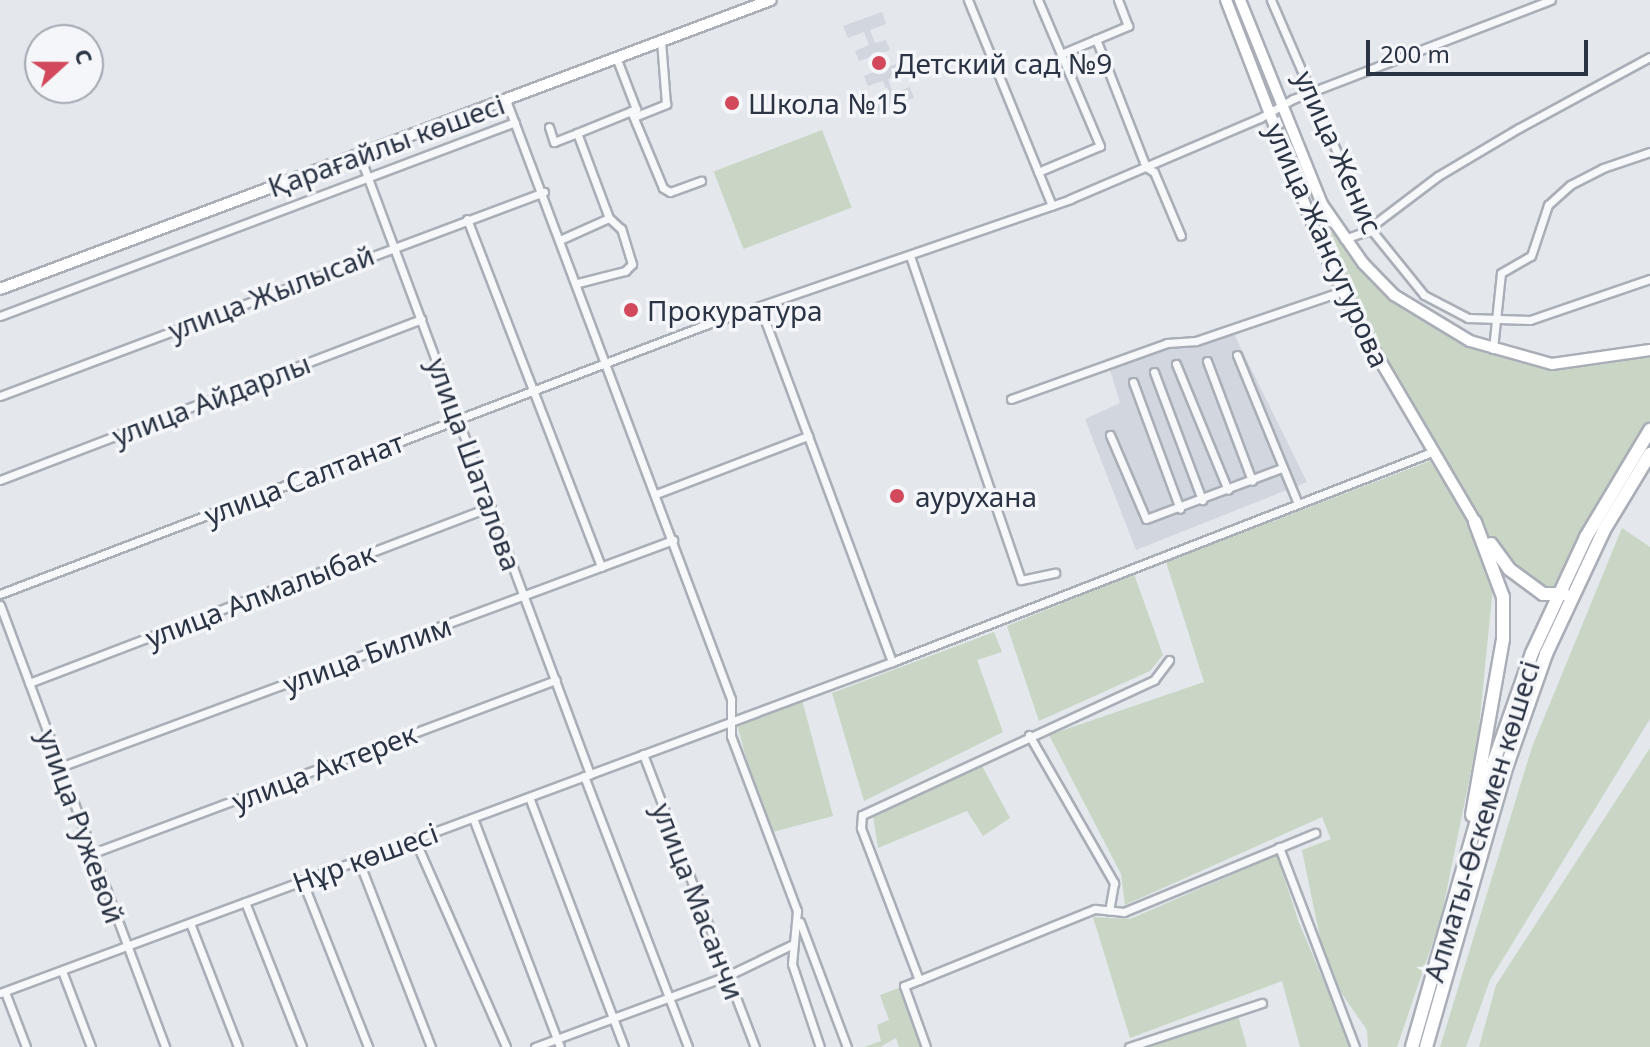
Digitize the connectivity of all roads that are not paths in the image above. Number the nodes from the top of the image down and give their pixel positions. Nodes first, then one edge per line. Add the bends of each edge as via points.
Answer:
1 (771, 0) edge
2 (968, 0) edge
3 (1038, 0) edge
4 (1118, 0) edge
5 (1226, 0) edge
6 (1240, 0) edge
7 (1271, 0) edge
8 (1551, 0) edge
9 (1096, 39) junction
10 (661, 40) junction
11 (1061, 54) junction
12 (616, 57) junction
13 (1650, 57) edge
14 (1312, 92) junction
15 (506, 100) junction
16 (1279, 106) junction
17 (1267, 110) junction
18 (633, 114) junction
19 (515, 122) junction
20 (549, 127) dead end
21 (577, 133) junction
22 (1650, 152) edge
23 (359, 154) junction
24 (1146, 167) junction
25 (1038, 172) junction
26 (368, 177) junction
27 (701, 181) dead end
28 (544, 192) junction
29 (1052, 206) junction
30 (609, 218) junction
31 (467, 219) junction
32 (1369, 227) junction
33 (1341, 234) junction
34 (1181, 236) dead end
35 (562, 239) junction
36 (1318, 239) junction
37 (394, 245) junction
38 (910, 256) junction
39 (1650, 279) edge
40 (578, 283) junction
41 (0, 289) edge
42 (1343, 291) junction
43 (760, 307) junction
44 (0, 316) edge
45 (421, 319) junction
46 (1493, 321) junction
47 (1493, 349) junction
48 (1650, 350) edge
49 (1237, 355) dead end
50 (1207, 361) dead end
51 (608, 362) junction
52 (1176, 364) dead end
53 (1154, 372) dead end
54 (1133, 382) dead end
55 (534, 390) junction
56 (0, 396) edge
57 (1011, 399) dead end
58 (458, 418) junction
59 (1650, 430) edge
60 (1110, 435) dead end
61 (808, 436) junction
62 (1432, 452) junction
63 (1650, 454) edge
64 (1282, 468) junction
65 (0, 480) edge
66 (1252, 481) junction
67 (1228, 490) junction
68 (656, 494) junction
69 (1202, 500) junction
70 (1298, 504) junction
71 (491, 507) junction
72 (1180, 509) junction
73 (1475, 522) junction
74 (673, 540) junction
75 (601, 567) junction
76 (1583, 572) junction
77 (1055, 573) dead end
78 (0, 594) edge
79 (524, 596) junction
80 (1558, 596) junction
81 (0, 605) edge
82 (1169, 660) dead end
83 (892, 662) junction
84 (556, 680) junction
85 (29, 683) junction
86 (730, 720) junction
87 (1029, 735) junction
88 (643, 754) junction
89 (60, 767) junction
90 (587, 775) junction
91 (529, 797) junction
92 (473, 818) junction
93 (1315, 833) dead end
94 (414, 838) junction
95 (1279, 847) junction
96 (93, 853) junction
97 (358, 859) junction
98 (302, 880) junction
99 (1459, 890) junction
100 (1472, 894) junction
101 (245, 902) junction
102 (797, 911) junction
103 (1109, 911) junction
104 (190, 923) junction
105 (791, 945) junction
106 (127, 947) junction
107 (62, 971) junction
108 (727, 976) junction
109 (919, 980) junction
110 (3, 992) edge
111 (671, 997) junction
112 (1262, 1003) dead end
113 (613, 1018) junction
114 (559, 1043) edge
115 (26, 1047) edge
116 (91, 1047) edge
117 (165, 1047) edge
118 (238, 1047) edge
119 (302, 1047) edge
120 (368, 1047) edge
121 (431, 1047) edge
122 (506, 1047) edge
123 (535, 1047) edge
124 (624, 1047) edge
125 (688, 1047) edge
126 (755, 1047) edge
127 (820, 1047) edge
128 (847, 1047) edge
129 (926, 1047) edge
130 (1129, 1047) edge
131 (1355, 1047) edge
132 (1412, 1047) edge
133 (1426, 1047) edge

1 - 10 main road, Қарағайлы көшесі
2 - 25 street
3 - 11 street
4 - 9 street via 1128,26
5 - 17 main road, улица Жансугурова
6 - 16 main road, улица Жансугурова
7 - 14 street, улица Женис
8 - 14 street, улица Салтанат
9 - 11 street
9 - 24 street
10 - 12 main road, Қарағайлы көшесі
10 - 18 street via 666,104
11 - 25 street via 1100,146
12 - 15 main road, Қарағайлы көшесі
12 - 18 street via 636,109
13 - 32 street via 1438,176
14 - 16 street, улица Салтанат
14 - 32 street, улица Женис
15 - 19 street
15 - 23 main road, Қарағайлы көшесі
16 - 17 street, улица Салтанат
16 - 33 main road, улица Жансугурова
17 - 24 street, улица Салтанат via 1260,118
17 - 36 main road, улица Жансугурова
18 - 21 street
18 - 27 street via 663,188 670,192
19 - 26 street
19 - 28 street
20 - 21 street via 554,142
21 - 30 street
22 - 46 street via 1570,185 1548,205 1531,256 1501,273
23 - 26 street, улица Шаталова
23 - 41 main road, Қарағайлы көшесі
24 - 29 street, улица Салтанат
24 - 34 street via 1154,172
25 - 29 street
26 - 37 street, улица Шаталова
26 - 44 street
28 - 31 street, улица Жылысай
28 - 35 street
29 - 38 street, улица Салтанат
30 - 35 street
30 - 40 street via 621,229 632,264 625,271
31 - 37 street, улица Жылысай
31 - 55 street
32 - 33 street
32 - 46 street, улица Женис via 1424,295 1468,318
33 - 36 main road
33 - 47 main road, улица Жансугурова via 1394,295
35 - 40 street
36 - 42 main road, улица Жансугурова
37 - 45 street, улица Шаталова
37 - 56 street, улица Жылысай
38 - 43 street, улица Салтанат
38 - 77 street via 1021,580
39 - 46 street, улица Женис via 1530,320
40 - 51 street
42 - 57 street via 1196,341 1167,343
42 - 62 main road, улица Жансугурова
43 - 51 street, улица Салтанат
43 - 61 street
45 - 58 street, улица Шаталова
45 - 65 street, улица Айдарлы
46 - 47 street
47 - 48 main road, улица Жансугурова via 1552,364
49 - 64 street
50 - 66 street
51 - 55 street, улица Салтанат
51 - 68 street
52 - 67 street
53 - 69 street
54 - 72 street
55 - 58 street, улица Салтанат
55 - 75 street
58 - 71 street, улица Шаталова
58 - 78 street, улица Салтанат
59 - 80 highway, Алматы-Өскемен көшесі via 1603,504
60 - 72 street via 1143,518
61 - 68 street
61 - 83 street
62 - 70 street, Нұр көшесі
62 - 73 main road, улица Жансугурова
63 - 76 highway, Алматы-Өскемен көшесі
64 - 66 street
64 - 70 street
66 - 67 street
67 - 69 street
68 - 74 street
69 - 72 street
70 - 83 street, Нұр көшесі
71 - 79 street, улица Шаталова
71 - 85 street, улица Алмалыбак
73 - 80 highway via 1509,569 1543,594
73 - 99 highway via 1503,597 1503,639
74 - 75 street, улица Билим
74 - 86 street via 731,699
75 - 79 street, улица Билим
76 - 80 highway
76 - 100 highway, Алматы-Өскемен көшесі via 1525,710
79 - 84 street, улица Шаталова
79 - 89 street, улица Билим
80 - 99 highway, Алматы-Өскемен көшесі via 1510,710
81 - 85 street, улица Ружевой
82 - 87 street via 1154,680
83 - 86 street, Нұр көшесі
84 - 90 street, улица Шаталова
84 - 96 street, улица Актерек
85 - 89 street, улица Ружевой
86 - 88 street, Нұр көшесі
86 - 102 street via 739,758
87 - 103 street via 1114,883
87 - 109 street via 862,815 861,828
88 - 90 street, Нұр көшесі
88 - 108 street, улица Масанчи
89 - 96 street, улица Ружевой
90 - 91 street, Нұр көшесі
90 - 111 street, улица Шаталова
91 - 92 street, Нұр көшесі
91 - 113 street
92 - 94 street, Нұр көшесі
92 - 114 street
93 - 95 street
94 - 97 street, Нұр көшесі
94 - 122 street
95 - 103 street via 1124,912
95 - 131 street
96 - 106 street, улица Ружевой
97 - 98 street, Нұр көшесі
97 - 121 street
98 - 101 street, Нұр көшесі
98 - 120 street
99 - 100 highway
99 - 132 highway, Алматы-Өскемен көшесі
100 - 133 highway, Алматы-Өскемен көшесі
101 - 104 street, Нұр көшесі
101 - 119 street
102 - 105 street via 798,936
102 - 128 street
103 - 109 street via 1095,909
104 - 106 street, Нұр көшесі
104 - 118 street
105 - 108 street
105 - 127 street via 795,975
106 - 107 street, Нұр көшесі
106 - 117 street, улица Ружевой
107 - 110 street, Нұр көшесі
107 - 116 street
108 - 111 street
108 - 126 street, улица Масанчи
109 - 129 street via 904,986
110 - 115 street
111 - 113 street
111 - 125 street, улица Шаталова
112 - 130 street
113 - 114 street
113 - 124 street
114 - 123 street

